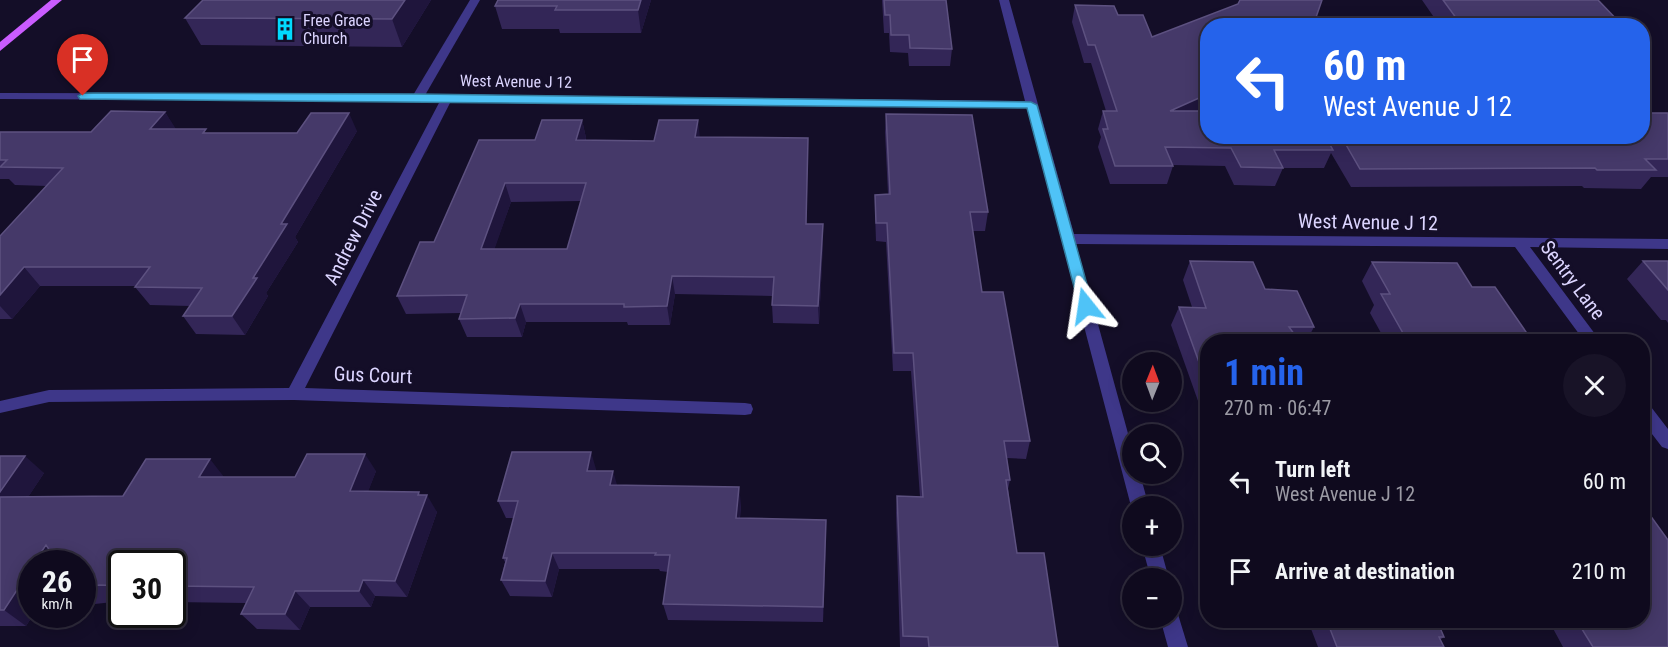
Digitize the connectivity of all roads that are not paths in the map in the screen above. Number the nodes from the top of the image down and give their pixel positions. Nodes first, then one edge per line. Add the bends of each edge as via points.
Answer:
1 (57, 0) edge
2 (475, 0) edge
3 (1004, 0) edge
4 (0, 48) edge
5 (0, 96) edge
6 (418, 97) junction
7 (447, 98) junction
8 (1031, 105) junction
9 (1068, 239) junction
10 (1519, 243) junction
11 (1668, 244) edge
12 (1587, 334) edge
13 (294, 394) junction
14 (0, 407) edge
15 (745, 409) dead end
16 (1650, 418) edge
17 (1668, 442) edge
18 (1137, 496) edge
19 (1173, 628) edge
20 (1178, 647) edge

1 - 4 main road
2 - 6 street
3 - 8 street
5 - 6 street, West Avenue J 12
6 - 7 street, West Avenue J 12
7 - 8 street, West Avenue J 12
7 - 13 street, Andrew Drive
8 - 9 street
9 - 10 street, West Avenue J 12
9 - 18 street
10 - 11 street, West Avenue J 12
10 - 12 street, Sentry Lane
13 - 14 street, Gus Court via 49,396
13 - 15 street, Gus Court
16 - 17 street
19 - 20 street

